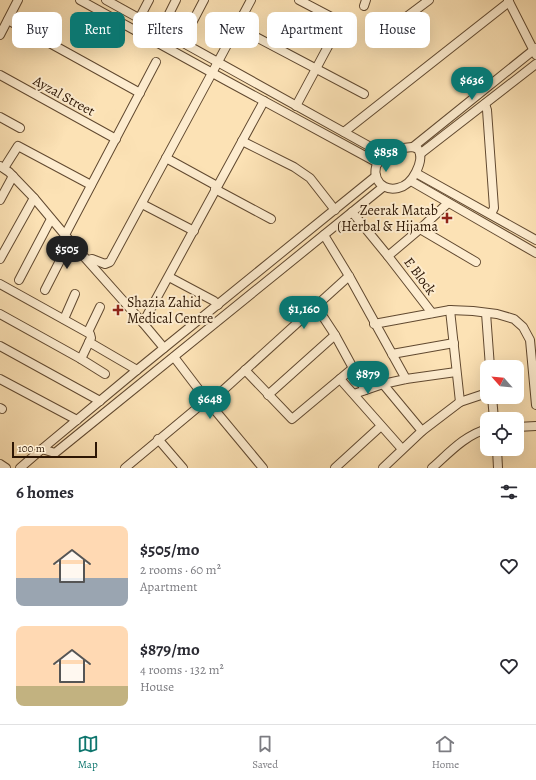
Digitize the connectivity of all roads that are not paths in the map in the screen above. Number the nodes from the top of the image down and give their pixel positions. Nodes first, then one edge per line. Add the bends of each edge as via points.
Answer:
1 (18, 0) edge
2 (80, 0) edge
3 (149, 0) edge
4 (176, 0) edge
5 (204, 0) edge
6 (251, 0) edge
7 (300, 0) edge
8 (429, 0) edge
9 (112, 1) edge
10 (509, 1) edge
11 (143, 12) edge
12 (170, 12) edge
13 (245, 12) edge
14 (413, 12) edge
15 (197, 13) edge
16 (133, 15) edge
17 (8, 20) junction
18 (0, 35) edge
19 (259, 39) edge
20 (192, 48) edge
21 (226, 48) edge
22 (535, 51) edge
23 (156, 62) dead end
24 (218, 63) junction
25 (536, 64) edge
26 (316, 69) junction
27 (212, 73) junction
28 (0, 75) edge
29 (140, 93) junction
30 (364, 94) dead end
31 (264, 101) junction
32 (485, 104) junction
33 (296, 106) junction
34 (0, 117) edge
35 (20, 128) dead end
36 (344, 132) junction
37 (116, 139) junction
38 (242, 141) junction
39 (413, 147) junction
40 (420, 154) junction
41 (385, 155) junction
42 (166, 158) junction
43 (378, 163) junction
44 (2, 167) edge
45 (416, 173) junction
46 (13, 176) junction
47 (376, 176) junction
48 (411, 181) junction
49 (91, 185) junction
50 (383, 187) junction
51 (216, 188) junction
52 (34, 198) junction
53 (0, 200) edge
54 (448, 203) junction
55 (142, 204) junction
56 (335, 210) junction
57 (352, 212) junction
58 (491, 214) junction
59 (51, 219) junction
60 (271, 219) dead end
61 (420, 229) junction
62 (194, 231) junction
63 (324, 235) junction
64 (68, 238) junction
65 (536, 240) edge
66 (536, 253) edge
67 (388, 256) junction
68 (0, 259) edge
69 (88, 260) junction
70 (476, 262) dead end
71 (349, 276) junction
72 (169, 277) junction
73 (19, 280) dead end
74 (0, 284) edge
75 (45, 290) dead end
76 (75, 294) dead end
77 (218, 305) junction
78 (100, 306) dead end
79 (316, 306) junction
80 (450, 310) junction
81 (432, 313) junction
82 (486, 313) junction
83 (0, 314) edge
84 (200, 318) junction
85 (64, 319) junction
86 (144, 323) junction
87 (374, 324) junction
88 (207, 329) junction
89 (88, 332) junction
90 (184, 332) junction
91 (335, 335) junction
92 (89, 342) junction
93 (192, 342) junction
94 (454, 343) junction
95 (0, 346) edge
96 (164, 348) junction
97 (392, 354) junction
98 (80, 359) junction
99 (171, 359) junction
100 (489, 360) edge
101 (139, 368) junction
102 (353, 368) junction
103 (245, 370) junction
104 (456, 372) junction
105 (105, 374) dead end
106 (149, 375) junction
107 (0, 379) edge
108 (340, 379) junction
109 (406, 380) junction
110 (383, 384) junction
111 (365, 390) junction
112 (268, 394) junction
113 (354, 394) junction
114 (480, 395) edge
115 (100, 400) junction
116 (460, 402) junction
117 (206, 403) junction
118 (536, 405) edge
119 (77, 420) junction
120 (381, 426) junction
121 (536, 426) edge
122 (524, 427) edge
123 (422, 431) junction
124 (480, 431) edge
125 (158, 439) junction
126 (42, 449) junction
127 (402, 450) junction
128 (497, 456) edge
129 (0, 464) edge
130 (337, 467) edge
131 (6, 468) edge
132 (20, 468) edge
133 (125, 468) edge
134 (182, 468) edge
135 (256, 468) edge
136 (263, 468) edge
137 (383, 468) edge
138 (432, 468) edge
139 (498, 468) edge

1 - 17 street
2 - 27 street
3 - 11 street
4 - 12 street
5 - 15 street
6 - 13 street
7 - 26 street via 339,21 340,24
8 - 14 street
9 - 16 street
10 - 22 street
10 - 36 street
17 - 18 street
17 - 29 street
19 - 26 street
20 - 24 street
21 - 24 street
22 - 39 street
23 - 29 street
24 - 27 street
24 - 33 street
25 - 32 street
26 - 30 street
26 - 33 street
27 - 31 street
27 - 42 street
28 - 37 street, Ayzal Street
29 - 37 street
31 - 38 street
31 - 43 street
32 - 40 street
32 - 58 street via 494,208
33 - 36 street
34 - 35 street
36 - 41 street
37 - 49 street
38 - 51 street
38 - 56 street via 310,178
39 - 40 street via 418,149
39 - 41 street via 398,149
40 - 45 street
41 - 43 street
42 - 51 street
42 - 55 street
43 - 47 street
44 - 46 street
44 - 49 street via 18,146
45 - 48 street
45 - 58 street
46 - 52 street
46 - 53 street
47 - 50 street
47 - 56 street
48 - 50 street via 406,186 396,189
48 - 54 street
49 - 64 street
50 - 57 street
51 - 60 street
51 - 62 street
52 - 59 street
52 - 68 street
54 - 61 street, E Block
54 - 66 street
55 - 62 street
55 - 69 street via 110,262 105,264
56 - 77 street
57 - 63 street
57 - 67 street, E Block
58 - 65 street
59 - 64 street
59 - 73 street
61 - 67 street, E Block
61 - 70 street
62 - 72 street
63 - 71 street
63 - 88 street
64 - 69 street
64 - 75 street
67 - 81 street, E Block
69 - 86 street
71 - 79 street
71 - 87 street
72 - 77 street
72 - 86 street
74 - 85 street
76 - 85 street
77 - 84 street
78 - 89 street
79 - 91 street
79 - 103 street
80 - 81 street, E Block
80 - 82 street, E Block
80 - 94 street
81 - 87 street, E Block
82 - 100 street
82 - 118 street, E Block via 514,319 526,332 530,340
83 - 98 street
84 - 88 street
84 - 90 street
85 - 89 street
86 - 96 street
87 - 97 street
88 - 93 street
89 - 92 street via 92,336
90 - 93 street
90 - 96 street
91 - 102 street
91 - 112 street
92 - 98 street
92 - 101 street
93 - 99 street
94 - 97 street
94 - 104 street
95 - 115 street
96 - 101 street
97 - 109 street
98 - 105 street
99 - 106 street
99 - 117 street
101 - 106 street
101 - 115 street
102 - 108 street
102 - 111 street
103 - 112 street
103 - 117 street
104 - 109 street
104 - 116 street
106 - 126 street via 55,453
107 - 119 street
108 - 112 street via 292,419
108 - 113 street
109 - 110 street
110 - 111 street
110 - 123 street
111 - 113 street
113 - 120 street
114 - 116 street
115 - 119 street
116 - 123 street
117 - 125 street
117 - 135 street
117 - 136 street
119 - 126 street
120 - 127 street
120 - 130 street
121 - 122 street
123 - 127 street
124 - 138 street
125 - 133 street
125 - 134 street
126 - 132 street
127 - 137 street
128 - 139 street
129 - 131 street

